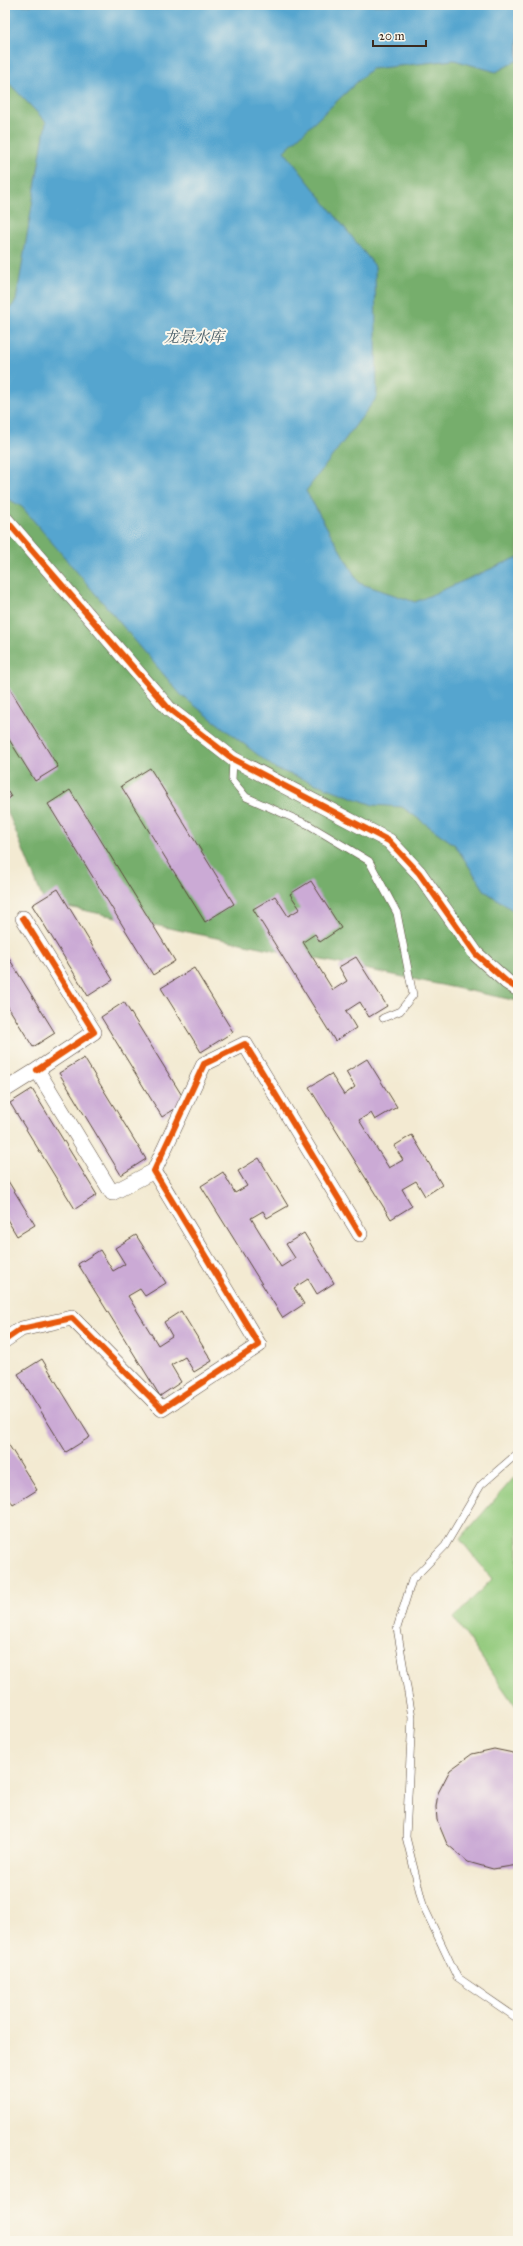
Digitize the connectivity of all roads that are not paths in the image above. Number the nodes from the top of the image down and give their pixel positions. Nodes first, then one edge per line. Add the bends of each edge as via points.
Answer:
1 (5, 519) edge
2 (233, 759) junction
3 (22, 918) dead end
4 (518, 989) edge
5 (383, 1018) dead end
6 (37, 1070) junction
7 (5, 1090) edge
8 (154, 1171) junction
9 (360, 1234) dead end
10 (5, 1340) edge
11 (518, 1453) edge
12 (518, 2019) edge

1 - 2 street via 169,709
2 - 4 street via 390,842 419,873 476,954
2 - 5 lane via 232,780 246,797 309,825 369,861 383,884 396,913 413,995 400,1011
3 - 6 street via 94,1032
6 - 7 street
6 - 8 street via 112,1193
8 - 9 street via 204,1064 245,1044
8 - 10 street via 260,1346 162,1409 72,1318 21,1328
11 - 12 lane via 481,1485 445,1546 412,1580 397,1628 412,1717 406,1836 423,1905 457,1977

